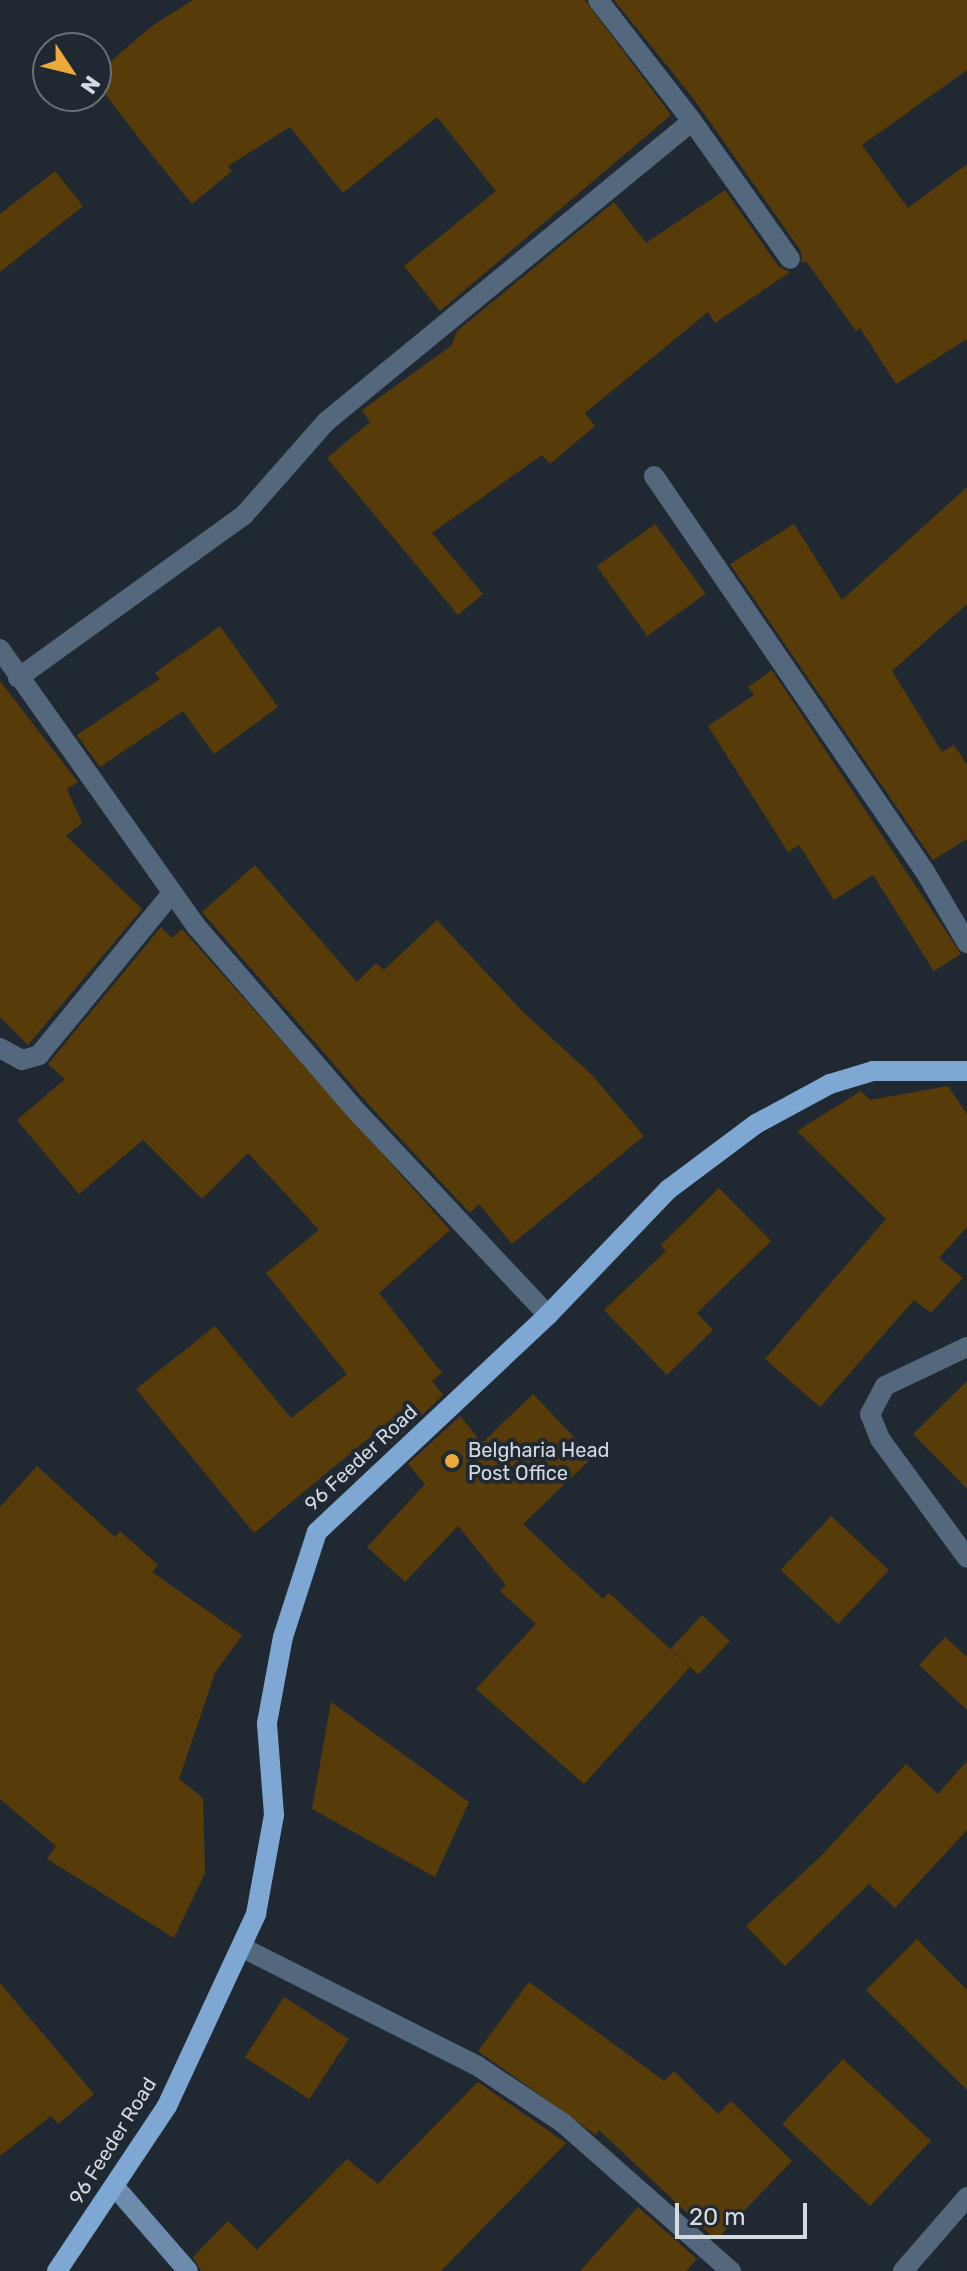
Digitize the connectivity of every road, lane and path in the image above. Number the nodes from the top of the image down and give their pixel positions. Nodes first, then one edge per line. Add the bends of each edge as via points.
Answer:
1 (598, 0) edge
2 (692, 121) junction
3 (790, 259) dead end
4 (654, 476) dead end
5 (0, 649) edge
6 (18, 678) junction
7 (172, 893) junction
8 (967, 943) edge
9 (0, 1048) edge
10 (967, 1071) edge
11 (548, 1315) junction
12 (967, 1347) edge
13 (967, 1558) edge
14 (243, 1948) junction
15 (115, 2187) junction
16 (967, 2197) edge
17 (57, 2271) edge
18 (188, 2271) edge
19 (731, 2271) edge
20 (903, 2271) edge

1 - 2 street
2 - 3 street
2 - 6 street via 327,421 244,515
4 - 8 street via 924,870
5 - 6 street
6 - 7 street
7 - 9 street via 39,1055 22,1060
7 - 11 street via 360,1115
10 - 11 main road, 96 Feeder Road via 873,1071 830,1084 756,1124 669,1189
11 - 14 main road, 96 Feeder Road via 317,1532 283,1637 267,1723 274,1815 256,1914
12 - 13 street via 885,1386 870,1414 880,1439
14 - 15 main road, 96 Feeder Road via 167,2106
14 - 19 street via 476,2065 563,2123
15 - 17 main road, 96 Feeder Road
15 - 18 street
16 - 20 street

